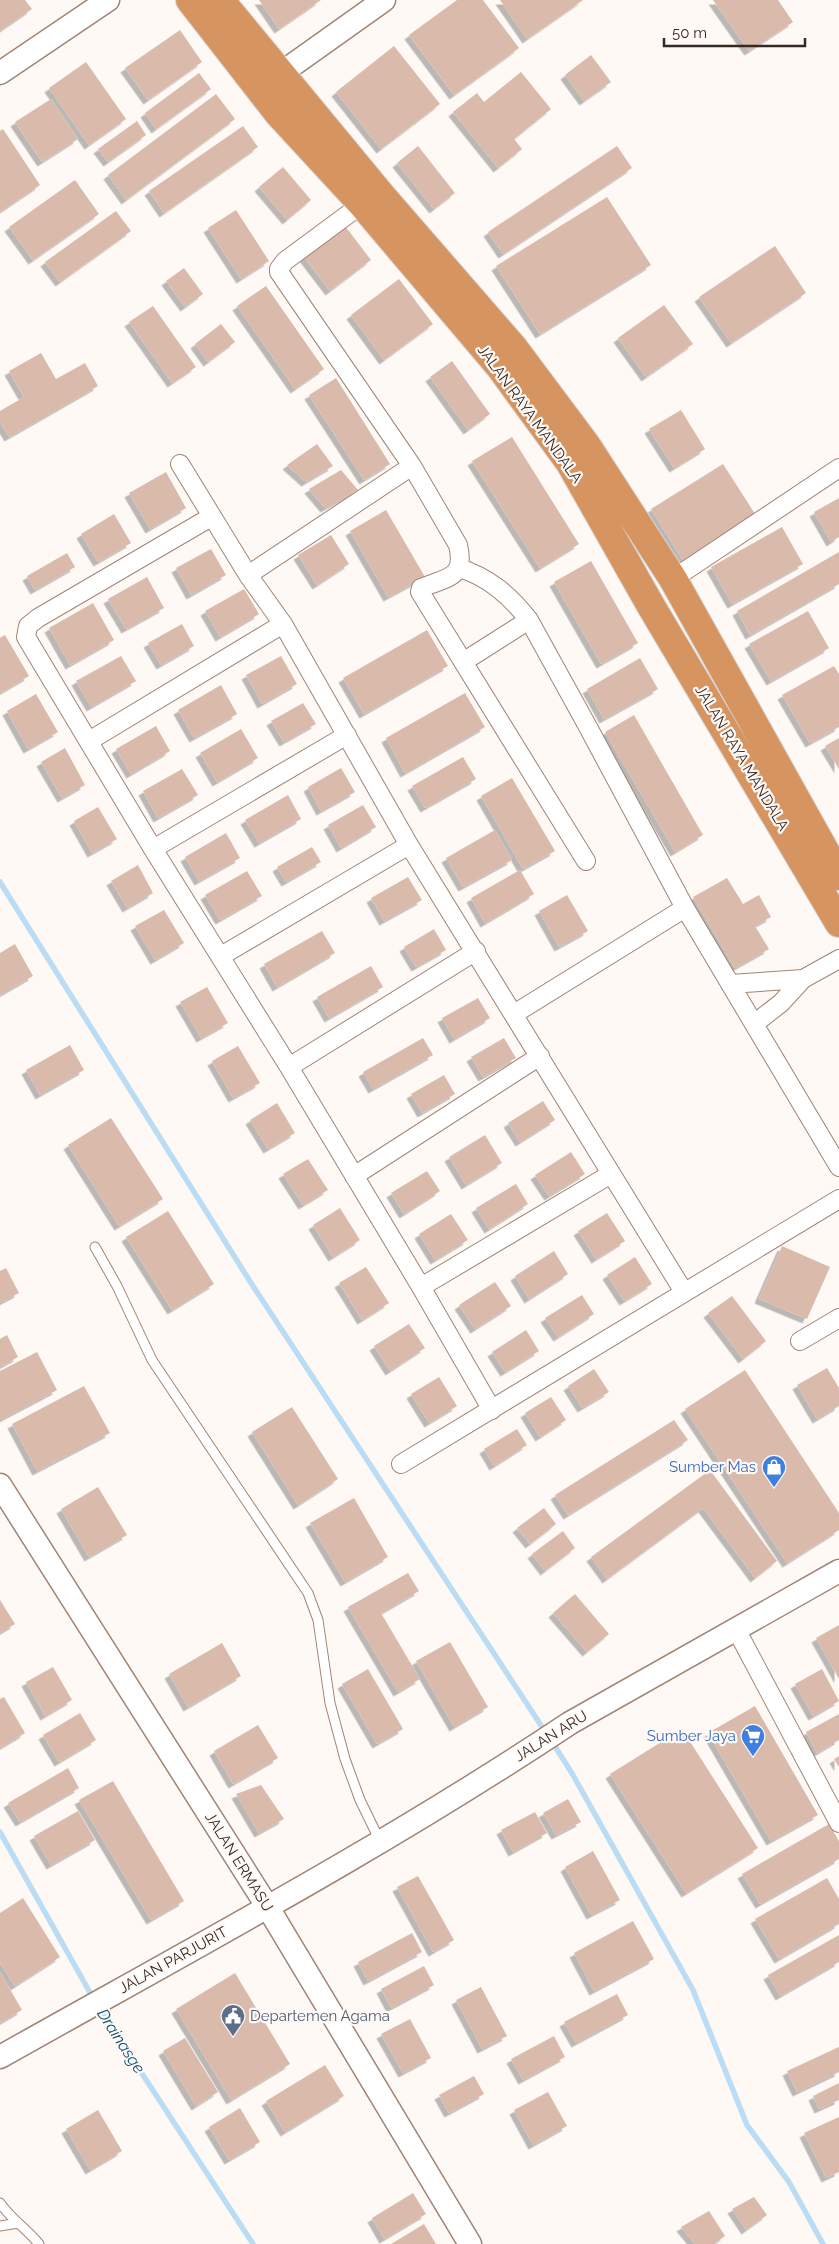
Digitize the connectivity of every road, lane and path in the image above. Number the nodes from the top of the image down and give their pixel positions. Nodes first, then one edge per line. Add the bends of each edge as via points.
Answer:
1 (108, 0) edge
2 (190, 0) edge
3 (220, 0) edge
4 (384, 0) edge
5 (0, 73) edge
6 (280, 74) junction
7 (362, 204) junction
8 (180, 464) dead end
9 (412, 466) junction
10 (839, 468) edge
11 (211, 516) junction
12 (459, 568) junction
13 (248, 576) junction
14 (673, 579) junction
15 (529, 620) junction
16 (283, 624) junction
17 (463, 662) junction
18 (739, 697) junction
19 (715, 713) junction
20 (347, 735) junction
21 (89, 741) junction
22 (409, 845) junction
23 (153, 849) junction
24 (586, 861) dead end
25 (839, 876) edge
26 (685, 908) junction
27 (839, 923) edge
28 (476, 951) junction
29 (222, 956) junction
30 (839, 959) edge
31 (803, 980) junction
32 (730, 984) junction
33 (514, 1014) junction
34 (754, 1024) junction
35 (540, 1056) junction
36 (289, 1066) junction
37 (839, 1167) edge
38 (612, 1174) junction
39 (354, 1176) junction
40 (839, 1199) edge
41 (95, 1247) dead end
42 (421, 1287) junction
43 (684, 1292) junction
44 (839, 1318) edge
45 (800, 1341) dead end
46 (492, 1410) junction
47 (400, 1464) dead end
48 (0, 1485) edge
49 (839, 1571) edge
50 (736, 1629) junction
51 (839, 1823) edge
52 (380, 1841) junction
53 (267, 1906) junction
54 (0, 2057) edge
55 (0, 2203) edge
56 (18, 2223) junction
57 (0, 2226) edge
58 (39, 2244) edge
59 (470, 2244) edge

1 - 5 street
2 - 7 highway, JALAN RAYA MANDALA via 278,113
3 - 6 highway, JALAN RAYA MANDALA
4 - 6 street
6 - 14 highway, JALAN RAYA MANDALA via 512,347 587,446
7 - 9 street via 278,269
7 - 19 highway, JALAN RAYA MANDALA via 500,367 570,463
8 - 11 street
9 - 12 street via 458,544
9 - 13 street
10 - 14 street
11 - 13 street
11 - 21 street via 28,626 26,637 31,648
12 - 15 street via 477,574 507,595
12 - 17 street via 454,574 419,590
13 - 16 street
14 - 18 highway, JALAN RAYA MANDALA
15 - 17 street
15 - 26 street
16 - 20 street
16 - 21 street
17 - 24 street
18 - 19 highway
18 - 25 highway, JALAN RAYA MANDALA
19 - 27 highway, JALAN RAYA MANDALA
20 - 22 street
20 - 23 street
21 - 23 street
22 - 28 street
22 - 29 street
23 - 29 street
26 - 32 street
26 - 33 street
28 - 33 street
28 - 36 street
29 - 36 street
30 - 31 street
31 - 32 street
31 - 34 street
32 - 34 street
33 - 35 street
34 - 37 street
35 - 38 street
35 - 39 street
36 - 39 street
38 - 42 street
38 - 43 street
39 - 42 street
40 - 43 street
41 - 52 lane via 152,1360 308,1593 318,1620 330,1702 344,1759
42 - 46 street
43 - 46 street
44 - 45 street
46 - 47 street
48 - 53 street, JALAN ERMASU
49 - 50 street, JALAN ARU
50 - 51 street
50 - 52 street, JALAN ARU via 570,1723
52 - 53 street, JALAN ARU
53 - 54 street, JALAN PARJURIT
53 - 59 street, JALAN ERMASU
55 - 56 lane
56 - 57 lane
56 - 58 lane

